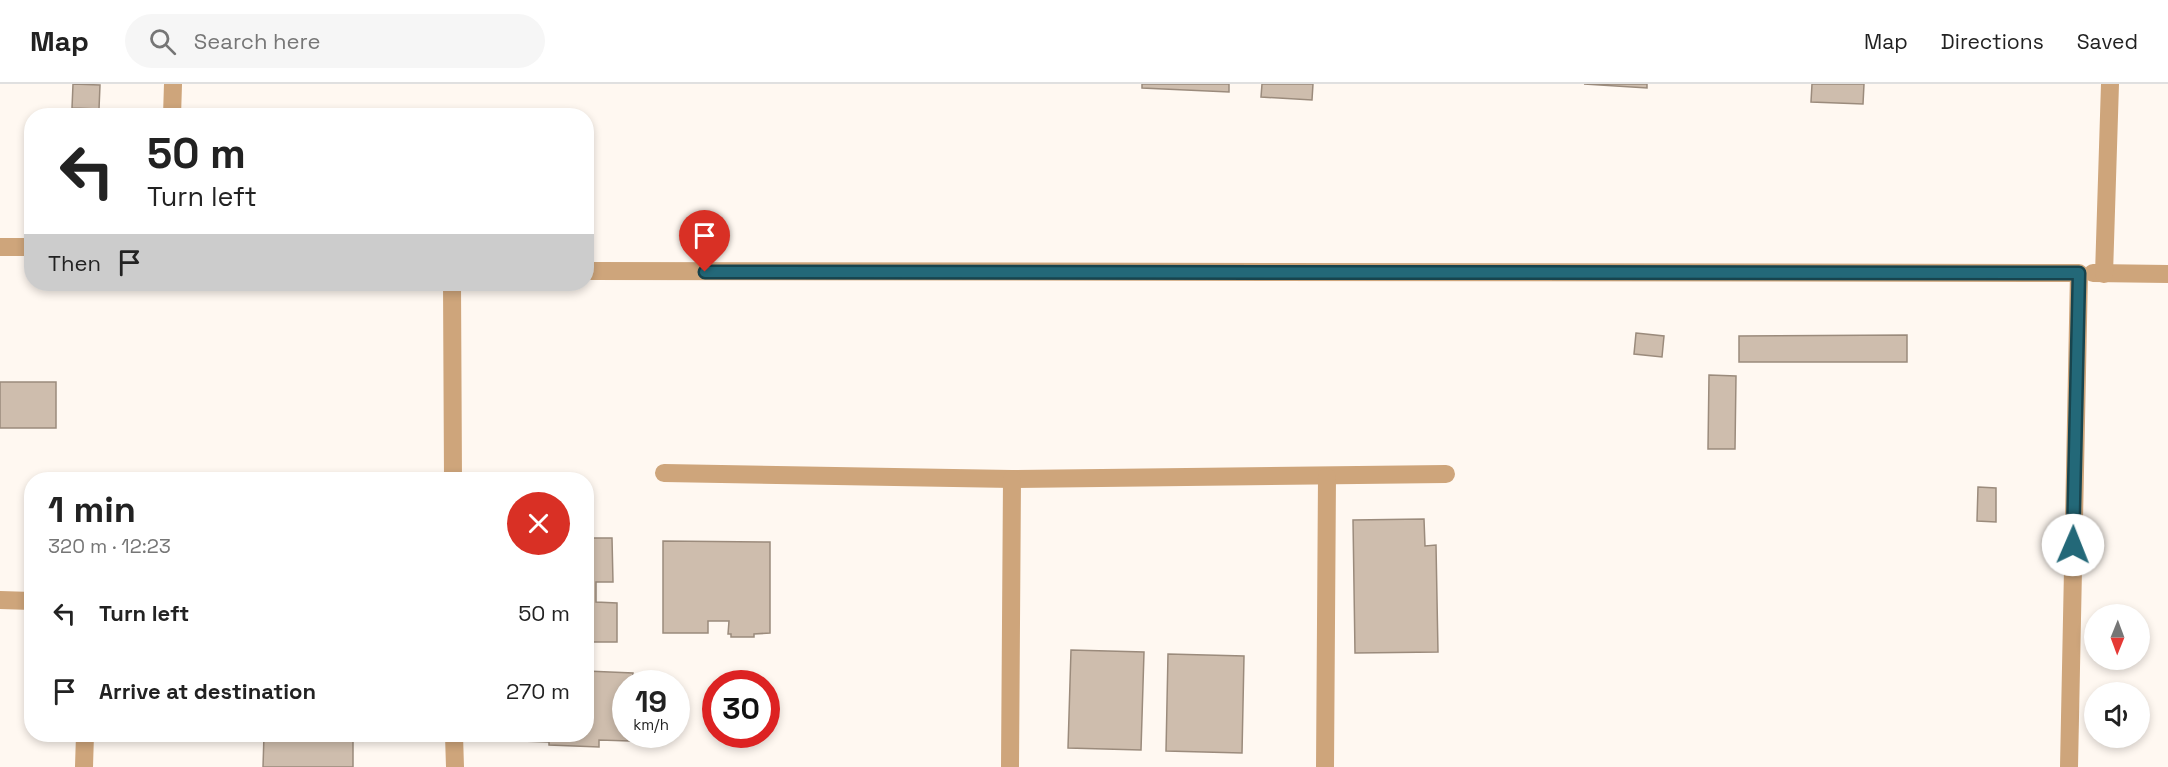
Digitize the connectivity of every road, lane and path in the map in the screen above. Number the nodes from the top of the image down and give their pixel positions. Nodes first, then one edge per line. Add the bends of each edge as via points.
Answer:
1 (173, 84) edge
2 (2110, 84) edge
3 (172, 108) edge
4 (0, 246) edge
5 (24, 247) edge
6 (594, 272) edge
7 (2079, 273) junction
8 (2104, 274) junction
9 (2168, 274) edge
10 (452, 291) edge
11 (453, 472) edge
12 (664, 473) dead end
13 (1446, 474) dead end
14 (1327, 477) junction
15 (1012, 479) junction
16 (0, 600) edge
17 (24, 601) edge
18 (85, 742) edge
19 (455, 742) edge
20 (84, 767) edge
21 (457, 767) edge
22 (1010, 767) edge
23 (1325, 767) edge
24 (2069, 767) edge

1 - 3 street
2 - 8 street
4 - 5 street
6 - 7 street
7 - 8 street
7 - 24 street
8 - 9 street
10 - 11 street
12 - 15 street
13 - 14 street
14 - 15 street
14 - 23 street
15 - 22 street
16 - 17 street
18 - 20 street
19 - 21 street

